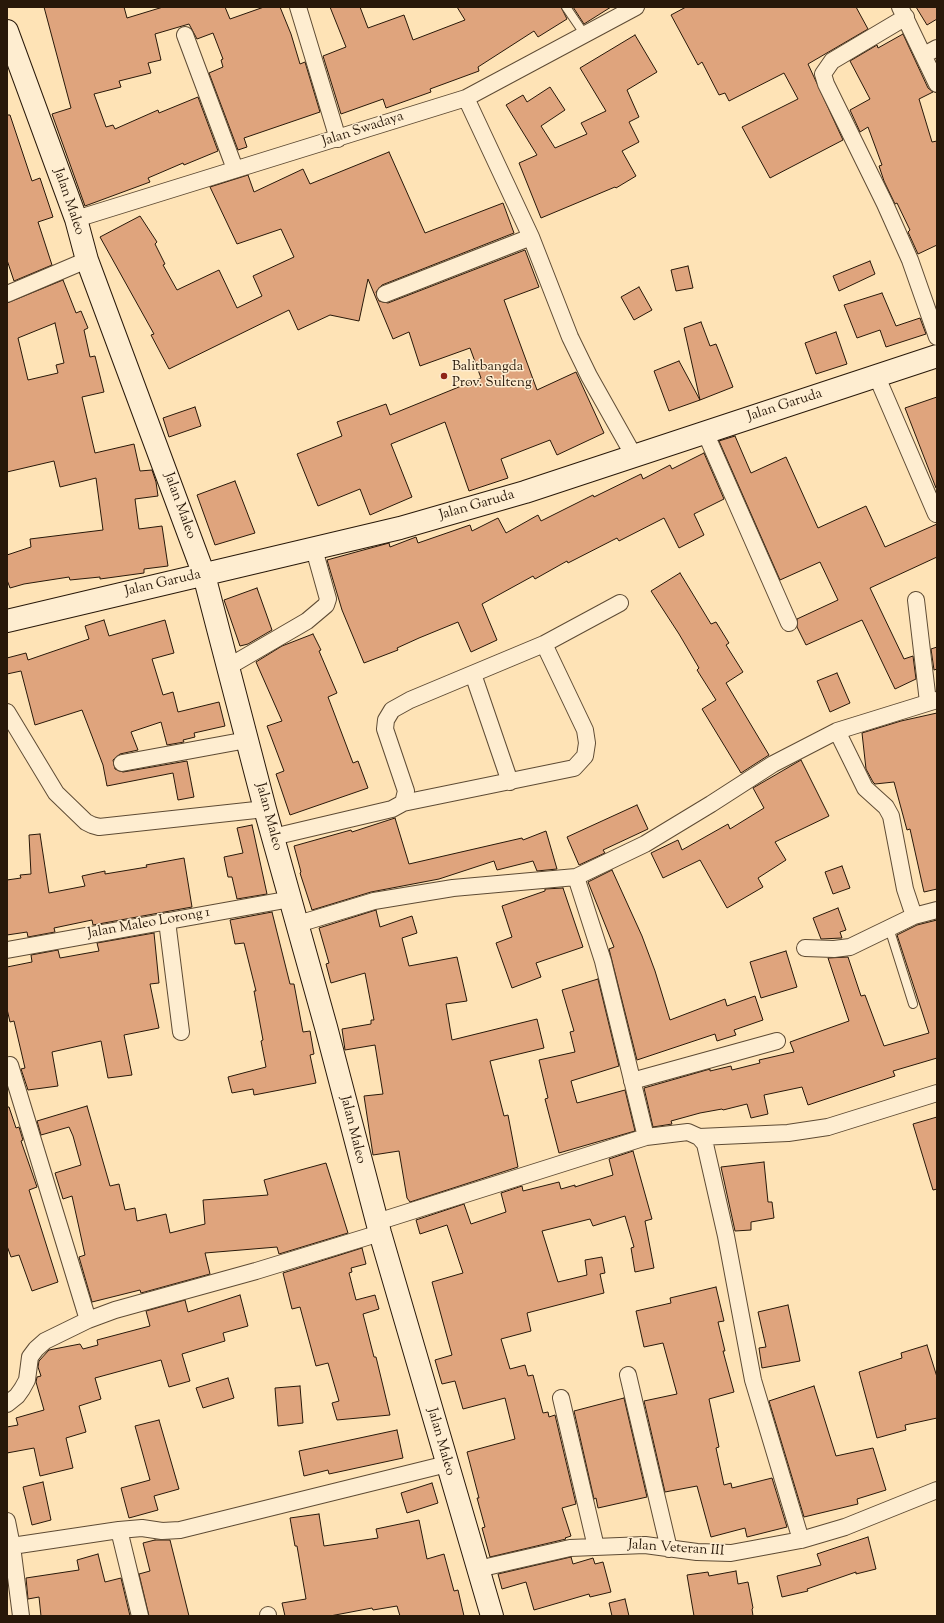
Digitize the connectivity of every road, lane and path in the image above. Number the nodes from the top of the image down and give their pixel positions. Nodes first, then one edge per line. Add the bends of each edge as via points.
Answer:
1 (298, 7) edge
2 (566, 7) edge
3 (636, 7) edge
4 (903, 12) edge
5 (7, 30) edge
6 (185, 35) dead end
7 (585, 36) junction
8 (931, 52) edge
9 (937, 84) edge
10 (466, 98) junction
11 (338, 139) junction
12 (235, 169) junction
13 (76, 219) junction
14 (531, 237) junction
15 (87, 260) junction
16 (7, 294) edge
17 (385, 294) dead end
18 (937, 337) edge
19 (937, 356) edge
20 (877, 377) junction
21 (705, 432) junction
22 (634, 456) junction
23 (936, 514) edge
24 (314, 549) junction
25 (204, 575) junction
26 (916, 600) dead end
27 (620, 603) dead end
28 (7, 621) edge
29 (789, 623) dead end
30 (544, 644) junction
31 (228, 667) junction
32 (473, 674) junction
33 (933, 701) edge
34 (7, 712) edge
35 (837, 731) junction
36 (247, 740) junction
37 (122, 763) dead end
38 (510, 782) junction
39 (403, 803) junction
40 (265, 809) junction
41 (273, 837) junction
42 (576, 877) junction
43 (291, 899) junction
44 (937, 910) edge
45 (914, 916) junction
46 (167, 921) junction
47 (298, 924) junction
48 (889, 928) junction
49 (805, 948) dead end
50 (7, 950) edge
51 (913, 1004) dead end
52 (181, 1032) dead end
53 (777, 1041) dead end
54 (10, 1065) dead end
55 (632, 1081) junction
56 (937, 1093) edge
57 (646, 1137) junction
58 (699, 1137) junction
59 (378, 1227) junction
60 (88, 1320) junction
61 (628, 1375) dead end
62 (561, 1398) dead end
63 (7, 1404) edge
64 (447, 1464) junction
65 (937, 1490) edge
66 (7, 1521) edge
67 (119, 1530) junction
68 (801, 1540) junction
69 (12, 1546) junction
70 (596, 1547) junction
71 (668, 1549) junction
72 (478, 1570) junction
73 (21, 1616) edge
74 (140, 1616) edge
75 (492, 1616) edge

1 - 11 street
2 - 7 lane
3 - 7 street, Jalan Swadaya
4 - 8 street
4 - 18 street via 832,61 825,69 824,79 910,260
5 - 13 street, Jalan Maleo
6 - 12 street
7 - 10 street, Jalan Swadaya
8 - 9 street
10 - 11 street, Jalan Swadaya
10 - 14 street
11 - 12 street, Jalan Swadaya
12 - 13 street, Jalan Swadaya
13 - 15 street, Jalan Maleo
14 - 17 street
14 - 22 street via 570,337
15 - 16 street
15 - 25 street, Jalan Maleo
19 - 20 street, Jalan Garuda
20 - 21 street, Jalan Garuda
20 - 23 street
21 - 22 street, Jalan Garuda
21 - 29 street
22 - 24 street, Jalan Garuda via 525,492 415,524
24 - 25 street, Jalan Garuda
24 - 31 street via 328,599 326,605 307,621
25 - 28 street, Jalan Garuda
25 - 31 street, Jalan Maleo
26 - 33 street
27 - 30 street
30 - 32 street
30 - 38 street via 585,730 587,742 584,756 574,768
31 - 36 street, Jalan Maleo
32 - 38 street
32 - 39 street via 410,700 392,710 386,720 388,740 406,791
33 - 35 street
34 - 40 street via 56,793 92,825 99,827
35 - 42 street via 773,764 644,844
35 - 45 street via 865,788 886,807 891,816 905,889
36 - 37 street
36 - 40 street, Jalan Maleo
38 - 39 street
39 - 41 street via 392,809
40 - 41 street, Jalan Maleo
41 - 43 street, Jalan Maleo
42 - 47 street via 453,888 374,901
42 - 55 street via 603,961
43 - 46 street, Jalan Maleo Lorong 1
43 - 47 street, Jalan Maleo
44 - 45 street
45 - 48 street
46 - 50 street, Jalan Maleo Lorong 1
46 - 52 street
47 - 59 street, Jalan Maleo
48 - 49 street via 850,947
48 - 51 lane
53 - 55 street
54 - 60 street
55 - 57 street
56 - 58 street via 828,1127 781,1134
57 - 58 street via 681,1132
57 - 59 street
58 - 68 street via 705,1144 710,1162 754,1380
59 - 60 street
59 - 64 street, Jalan Maleo
60 - 63 street via 45,1341 36,1349 30,1357 24,1384 17,1396
61 - 71 street
62 - 70 street
64 - 67 street via 180,1530
64 - 72 street, Jalan Maleo
65 - 68 street, Jalan Veteran III via 845,1527
66 - 69 street
67 - 69 street
67 - 74 street
68 - 71 street, Jalan Veteran III via 731,1553
69 - 73 street
70 - 71 street, Jalan Veteran III via 645,1546
70 - 72 street, Jalan Veteran III via 570,1548
72 - 75 street, Jalan Maleo

